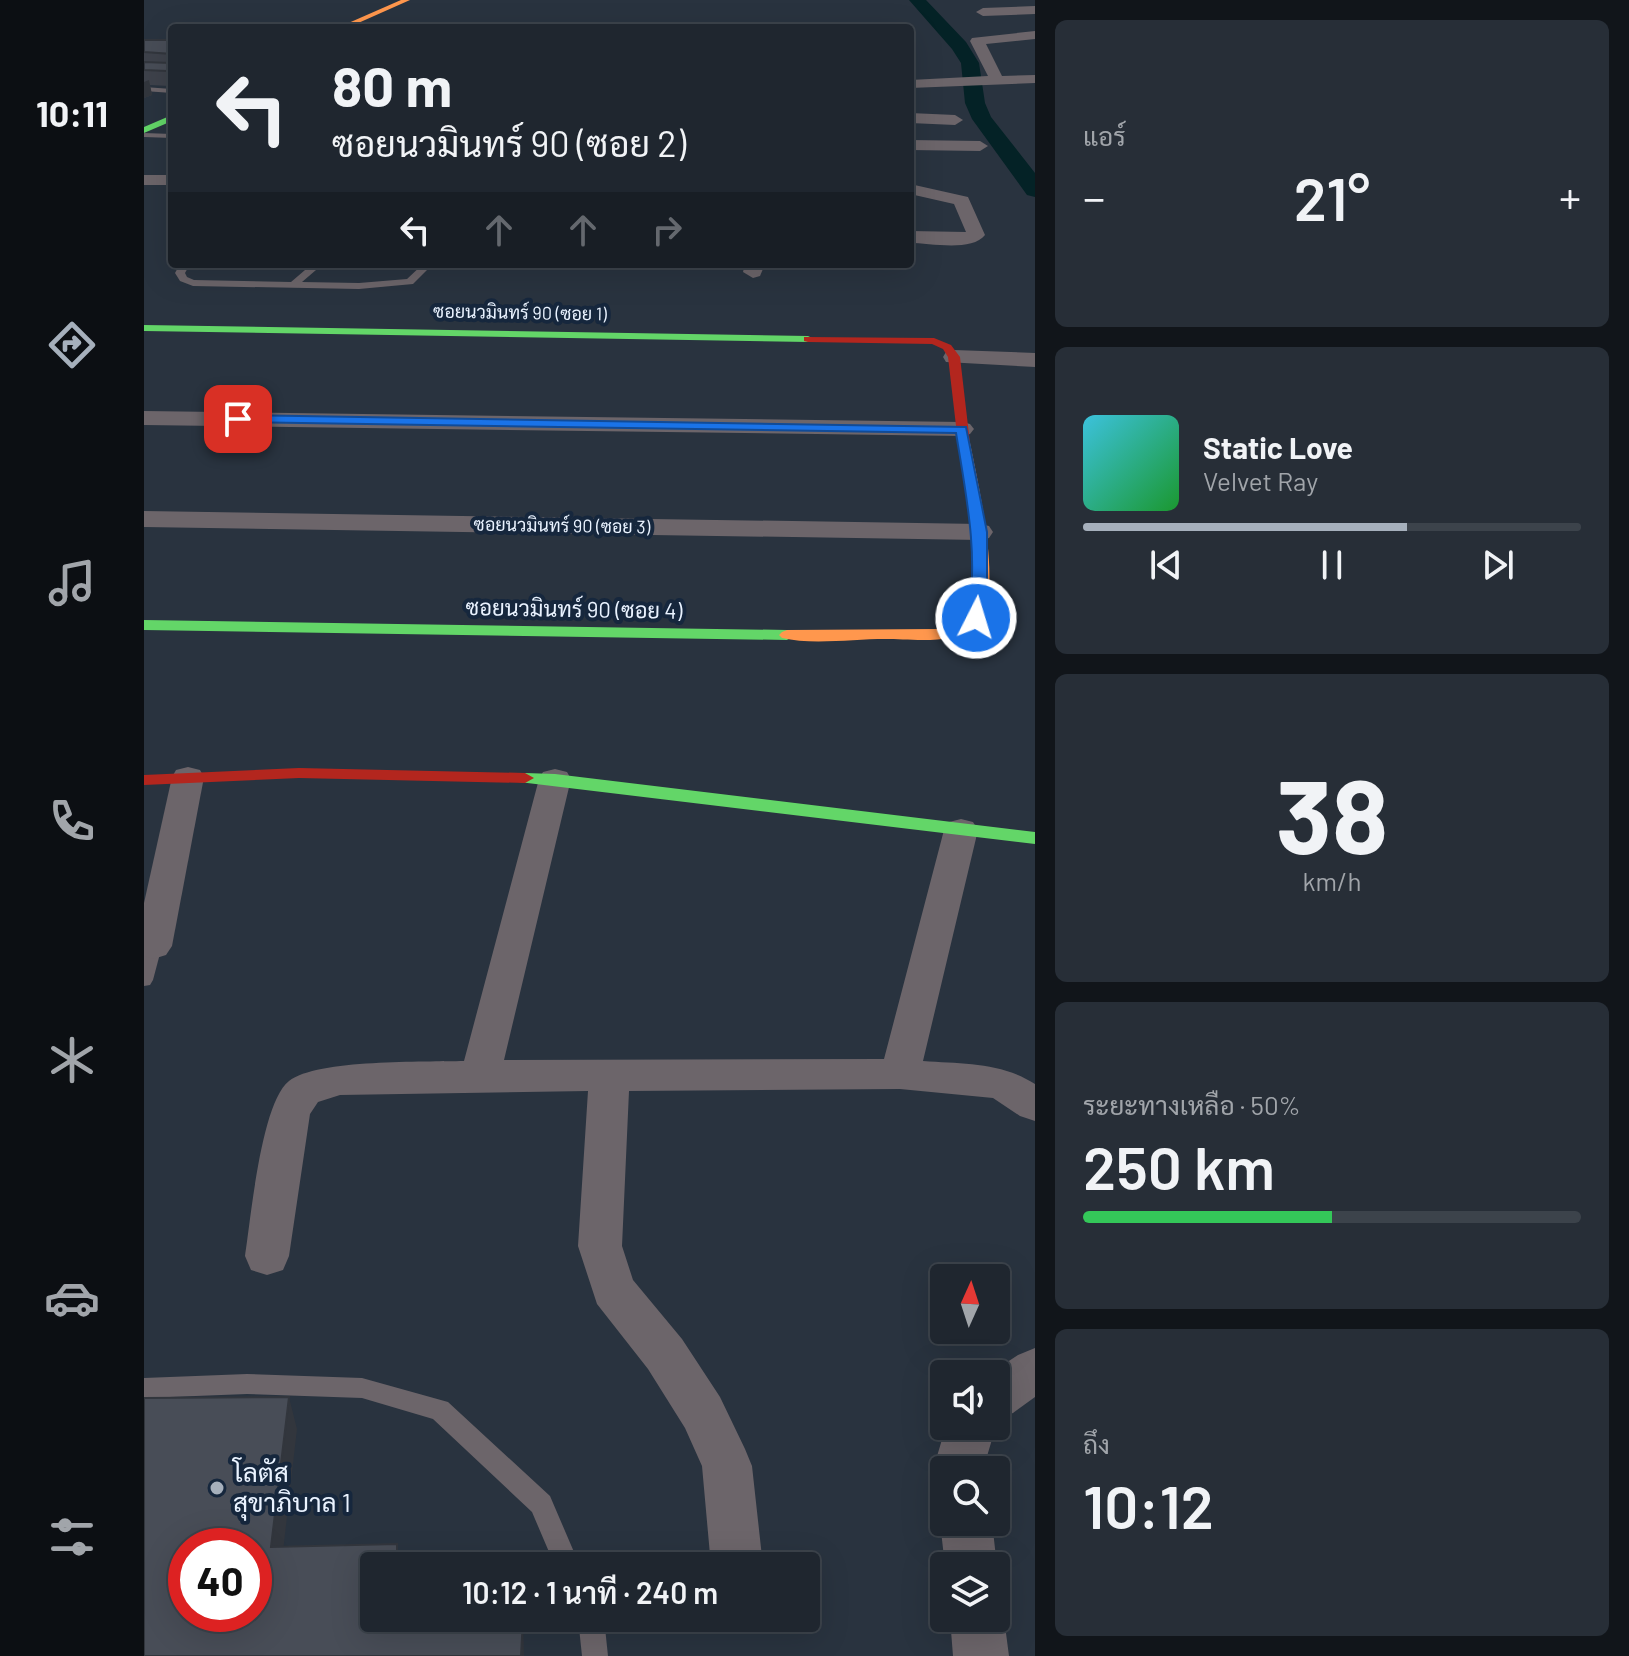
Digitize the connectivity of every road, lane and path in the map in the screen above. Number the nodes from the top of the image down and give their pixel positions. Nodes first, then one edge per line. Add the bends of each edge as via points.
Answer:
1 (407, 0) edge
2 (430, 6) dead end
3 (1035, 10) edge
4 (983, 12) dead end
5 (350, 24) edge
6 (388, 24) edge
7 (1035, 35) edge
8 (1035, 79) edge
9 (995, 82) junction
10 (162, 83) edge
11 (914, 84) edge
12 (148, 89) edge
13 (168, 91) edge
14 (168, 102) edge
15 (144, 112) edge
16 (914, 118) edge
17 (168, 120) edge
18 (955, 120) dead end
19 (144, 133) edge
20 (168, 136) edge
21 (914, 145) edge
22 (980, 146) dead end
23 (144, 180) edge
24 (168, 180) edge
25 (919, 190) edge
26 (914, 237) edge
27 (183, 268) edge
28 (313, 268) edge
29 (424, 268) edge
30 (293, 285) junction
31 (144, 328) edge
32 (954, 357) junction
33 (1035, 360) edge
34 (144, 418) edge
35 (962, 429) junction
36 (144, 519) edge
37 (980, 532) junction
38 (144, 625) edge
39 (188, 777) junction
40 (555, 779) junction
41 (144, 780) edge
42 (961, 830) junction
43 (1035, 838) edge
44 (153, 946) joint
45 (144, 980) edge
46 (900, 1074) junction
47 (480, 1076) junction
48 (609, 1076) junction
49 (1035, 1105) edge
50 (267, 1256) dead end
51 (1035, 1370) edge
52 (1010, 1387) edge
53 (144, 1388) edge
54 (562, 1552) edge
55 (736, 1552) edge
56 (592, 1632) edge
57 (978, 1632) edge
58 (595, 1656) edge
59 (981, 1656) edge

1 - 5 street
2 - 6 street
3 - 4 street
7 - 9 street via 977,41
8 - 9 street
9 - 11 street
10 - 12 lane
12 - 13 lane
14 - 15 street
16 - 18 street
17 - 19 street
19 - 20 lane
21 - 22 street
23 - 24 street
25 - 26 street via 962,201 976,235
27 - 30 lane via 183,279 193,283
28 - 30 lane
29 - 30 lane via 410,282 395,285
31 - 32 street, ซอยนวมินทร์ 90 (ซอย 1) via 896,338 934,341
32 - 33 street
32 - 35 street
34 - 35 street
35 - 37 street
36 - 37 street, ซอยนวมินทร์ 90 (ซอย 3)
37 - 38 street, ซอยนวมินทร์ 90 (ซอย 4) via 976,618 967,629 936,634 729,636
39 - 40 street via 314,773
39 - 41 street
39 - 44 street
40 - 42 street
40 - 47 street
42 - 43 street
42 - 46 street
44 - 45 lane
46 - 48 street
46 - 49 street via 1002,1083
47 - 48 street
47 - 50 street via 340,1080 304,1091 290,1111
48 - 55 street via 600,1246 613,1290 680,1377 727,1466
51 - 52 street
53 - 54 lane via 362,1388 440,1410 541,1504
56 - 58 lane
57 - 59 street

